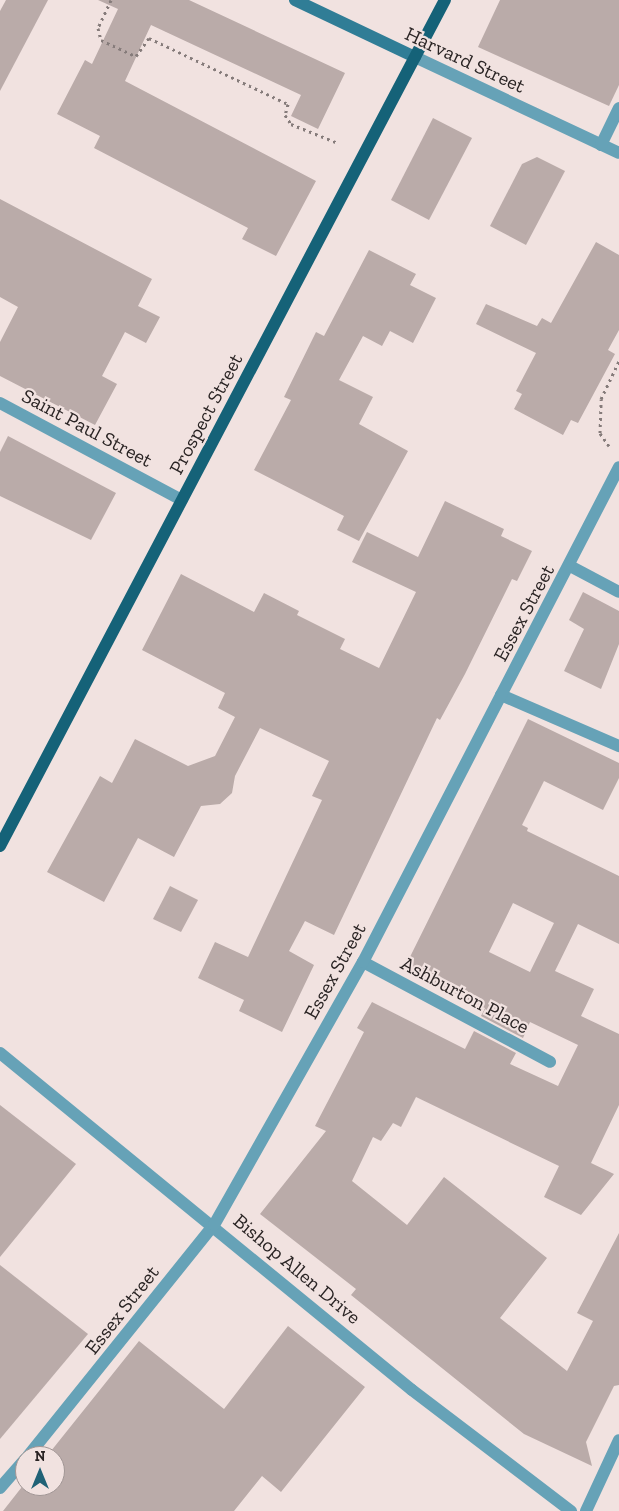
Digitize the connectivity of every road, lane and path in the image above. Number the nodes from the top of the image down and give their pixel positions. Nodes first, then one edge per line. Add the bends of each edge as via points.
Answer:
1 (112, 0) edge
2 (295, 0) edge
3 (446, 0) edge
4 (415, 57) junction
5 (619, 108) edge
6 (338, 143) dead end
7 (602, 145) junction
8 (619, 154) edge
9 (619, 360) edge
10 (0, 403) edge
11 (609, 446) dead end
12 (619, 467) edge
13 (182, 500) junction
14 (570, 566) junction
15 (619, 592) edge
16 (501, 695) junction
17 (619, 746) edge
18 (0, 846) edge
19 (363, 962) junction
20 (0, 1053) edge
21 (550, 1062) dead end
22 (214, 1225) junction
23 (619, 1440) edge
24 (36, 1446) edge
25 (15, 1471) edge
26 (0, 1488) edge
27 (572, 1511) edge
28 (586, 1511) edge

1 - 6 path via 98,28 102,40 136,56 149,38 288,104 285,115 292,124
2 - 4 street, Harvard Street
3 - 4 main road, Prospect Street
4 - 7 street, Harvard Street
4 - 13 main road, Prospect Street
5 - 7 street
7 - 8 street, Harvard Street
9 - 11 path via 602,394 600,433
10 - 13 street, Saint Paul Street
12 - 14 street, Essex Street
13 - 18 main road, Prospect Street
14 - 15 street
14 - 16 street, Essex Street
16 - 17 street
16 - 19 street, Essex Street
19 - 21 street, Ashburton Place
19 - 22 street, Essex Street
20 - 22 street, Bishop Allen Drive
22 - 24 street, Essex Street
22 - 27 street, Bishop Allen Drive via 412,1390
23 - 28 street
25 - 26 street

